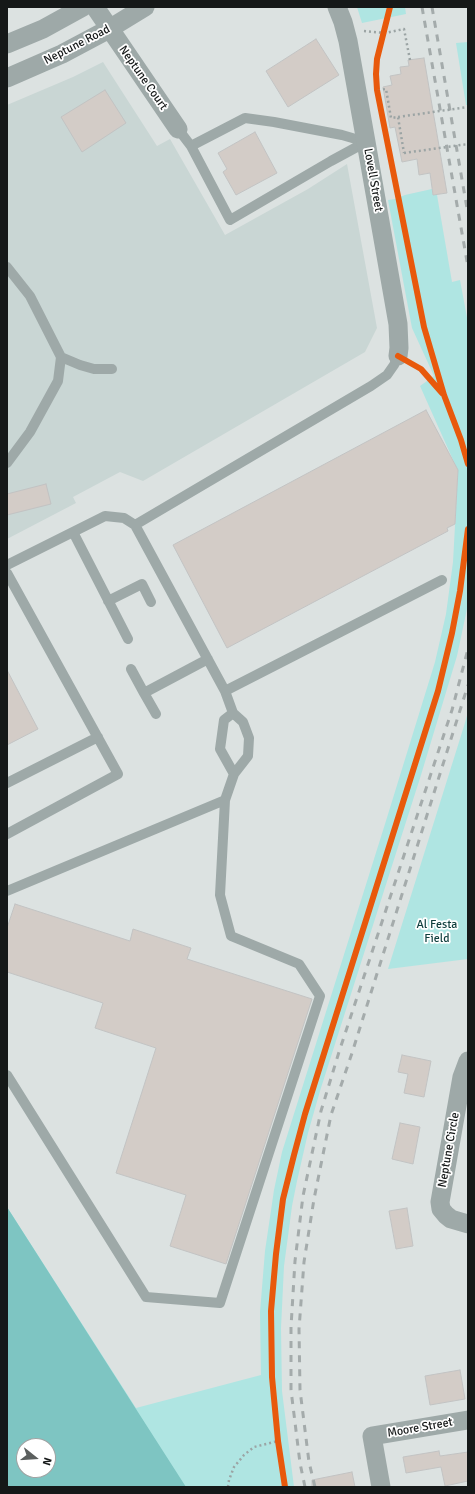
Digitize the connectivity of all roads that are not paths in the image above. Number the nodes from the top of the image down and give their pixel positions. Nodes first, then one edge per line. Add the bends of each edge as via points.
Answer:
1 (83, 7) edge
2 (95, 7) edge
3 (145, 7) edge
4 (336, 7) edge
5 (109, 29) junction
6 (7, 44) edge
7 (7, 78) edge
8 (178, 129) joint
9 (366, 142) junction
10 (191, 146) junction
11 (7, 267) edge
12 (398, 356) joint
13 (61, 358) junction
14 (112, 369) dead end
15 (7, 463) edge
16 (136, 525) junction
17 (73, 532) junction
18 (7, 565) edge
19 (7, 573) edge
20 (442, 580) dead end
21 (108, 601) junction
22 (150, 602) dead end
23 (128, 639) dead end
24 (208, 659) junction
25 (131, 669) dead end
26 (225, 690) junction
27 (144, 693) junction
28 (232, 713) junction
29 (156, 714) dead end
30 (98, 737) junction
31 (234, 774) junction
32 (7, 783) edge
33 (225, 800) junction
34 (7, 834) edge
35 (7, 891) edge
36 (468, 1062) edge
37 (7, 1075) edge
38 (468, 1224) edge
39 (468, 1420) edge
40 (381, 1487) edge

1 - 6 street via 43,29
2 - 5 street, Neptune Court
3 - 5 street, Neptune Road
4 - 9 street, Lovell Street via 348,41
5 - 7 street, Neptune Road via 62,54
5 - 8 street, Neptune Court
8 - 10 lane
9 - 10 lane via 342,135 245,118
9 - 10 lane via 230,220
9 - 12 street, Lovell Street via 398,324
11 - 13 lane via 30,296
12 - 16 lane via 387,375 371,386
13 - 14 lane via 94,369
13 - 15 lane via 58,381 30,432
16 - 17 lane via 124,518 105,516
16 - 24 lane
17 - 18 lane
17 - 21 lane
19 - 30 lane
20 - 26 lane
21 - 22 lane via 142,584
21 - 23 lane
24 - 26 lane
24 - 27 lane
25 - 27 lane
26 - 28 lane
27 - 29 lane
28 - 31 lane via 224,720 220,750
28 - 31 lane via 243,722 249,738 248,756
30 - 32 lane
30 - 34 lane via 118,774
31 - 33 lane
33 - 35 lane
33 - 37 lane via 220,895 231,936 300,964 320,996 220,1302 146,1297
36 - 38 street, Neptune Circle via 462,1077 440,1202 441,1209 446,1215
39 - 40 street, Moore Street via 372,1436

